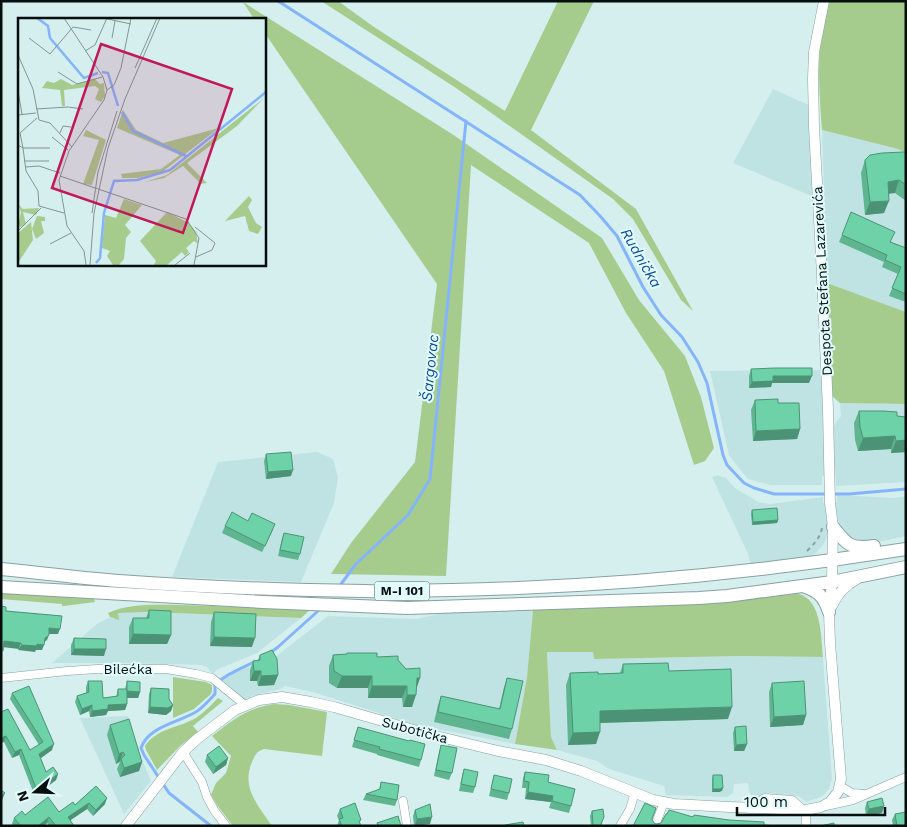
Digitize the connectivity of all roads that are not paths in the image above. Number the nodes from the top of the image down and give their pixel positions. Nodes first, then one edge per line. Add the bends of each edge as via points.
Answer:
1 (824, 1) edge
2 (833, 527) junction
3 (833, 541) junction
4 (906, 541) edge
5 (906, 549) edge
6 (833, 561) junction
7 (802, 564) junction
8 (906, 567) edge
9 (1, 569) edge
10 (860, 577) junction
11 (832, 582) junction
12 (803, 586) junction
13 (1, 587) edge
14 (829, 612) junction
15 (1, 678) edge
16 (246, 705) junction
17 (183, 752) junction
18 (906, 777) edge
19 (840, 786) junction
20 (635, 792) junction
21 (868, 794) junction
22 (403, 801) dead end
23 (664, 802) junction
24 (820, 807) junction
25 (804, 810) junction
26 (126, 826) edge
27 (226, 826) edge
28 (407, 826) edge
29 (620, 826) edge
30 (655, 826) edge
31 (806, 826) edge

1 - 2 street, Despota Stefana Lazarevića via 814,52 813,79
2 - 3 street, Despota Stefana Lazarevića
2 - 4 main road via 846,542 859,548
3 - 6 street, Despota Stefana Lazarevića
3 - 7 street via 823,556
5 - 6 main road, M-I 101
6 - 7 main road, M-I 101
6 - 11 street, Despota Stefana Lazarevića
7 - 9 main road, M-I 101 via 576,586 368,591 120,581
8 - 10 main road, M-I 101
10 - 11 main road, M-I 101
10 - 14 street via 841,590
11 - 12 main road, M-I 101
11 - 14 street, Despota Stefana Lazarevića
12 - 13 main road, M-I 101 via 699,598 408,608
12 - 14 main road via 819,593
14 - 19 street, Despota Stefana Lazarevića
15 - 16 street, Bilećka via 66,671 166,669 212,678
16 - 17 street, Subotička via 211,727
16 - 20 street, Subotička via 282,697 311,702 424,733 546,760
17 - 26 street, Subotička
17 - 27 street
18 - 21 street, Subotička
19 - 21 street via 852,793
19 - 24 street via 834,798
20 - 23 street, Subotička
20 - 29 street
21 - 24 street, Subotička
22 - 28 street
23 - 25 street, Subotička
23 - 30 street
24 - 25 street, Subotička
25 - 31 street

